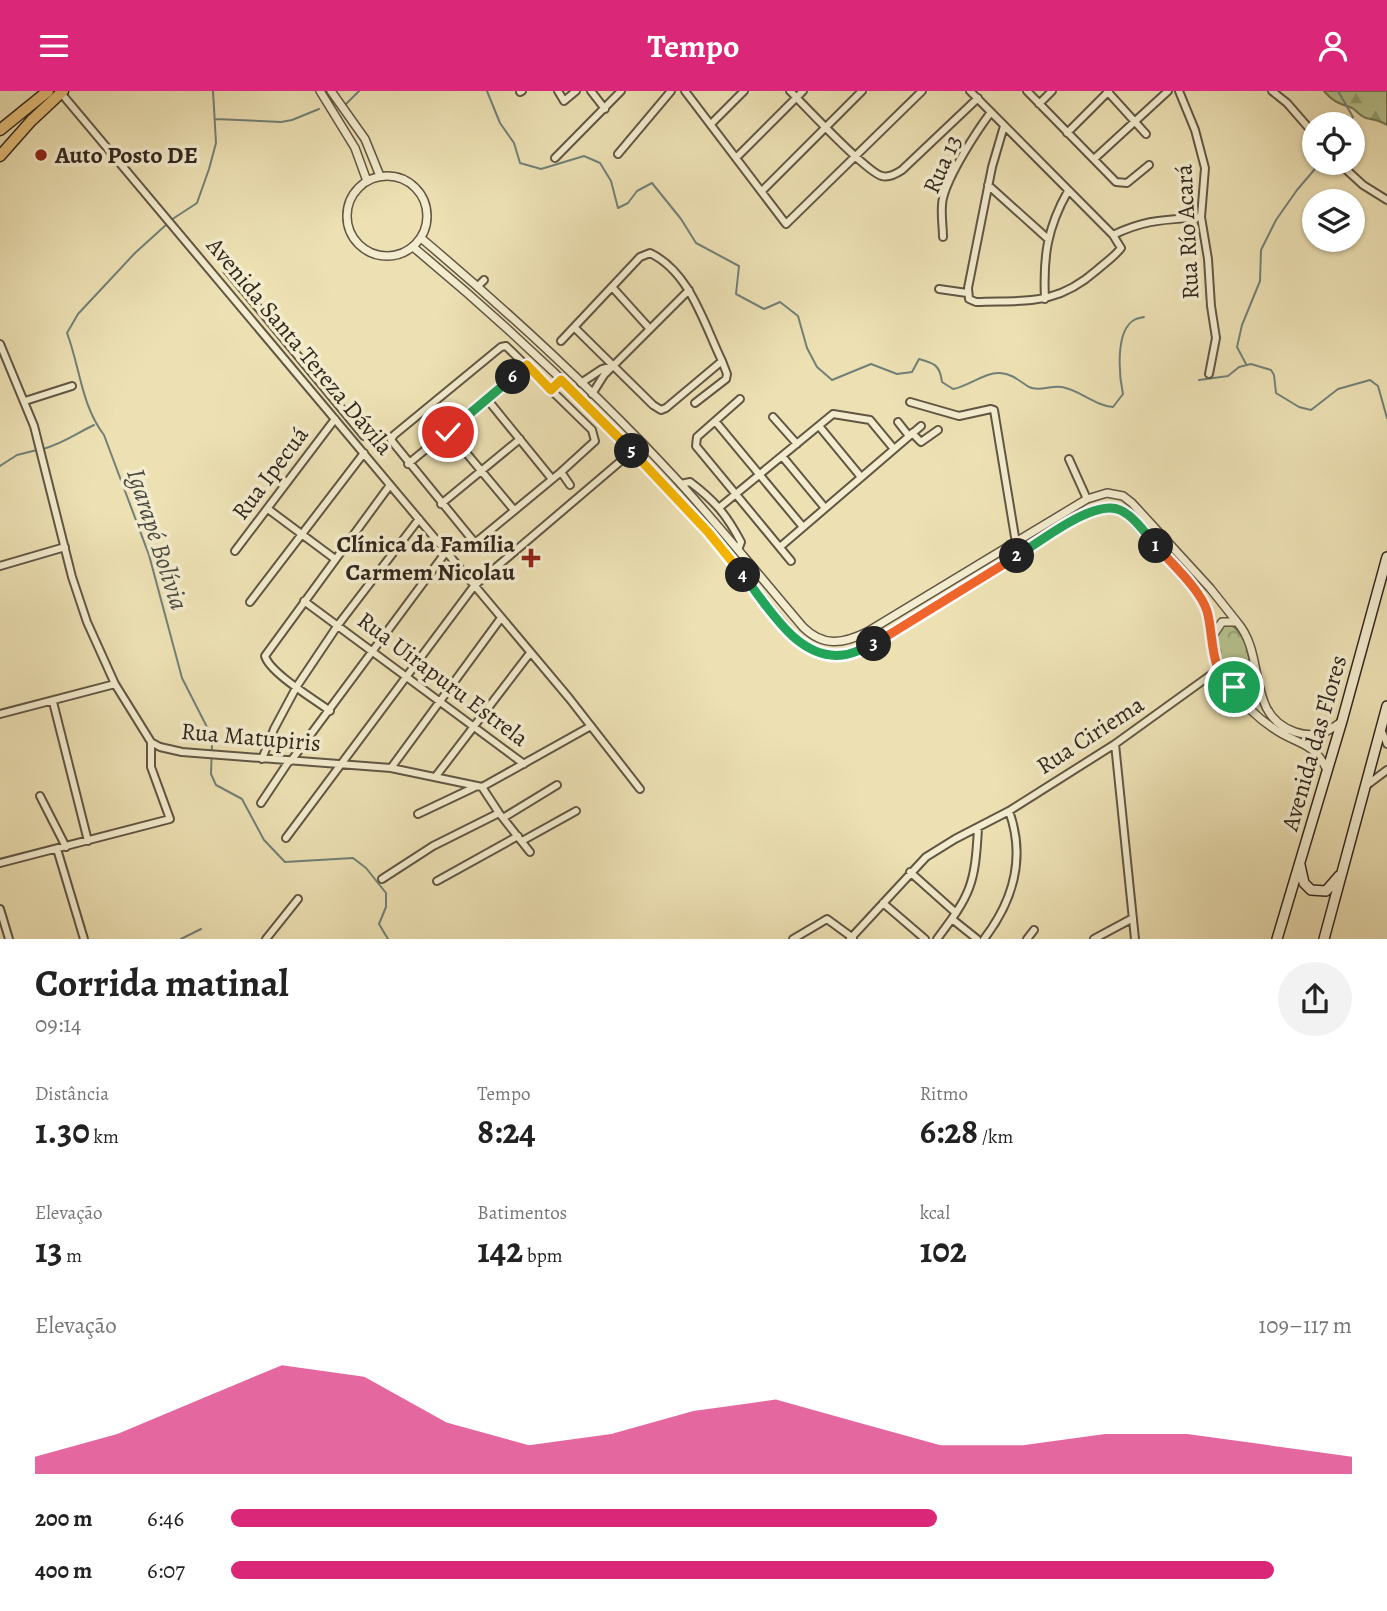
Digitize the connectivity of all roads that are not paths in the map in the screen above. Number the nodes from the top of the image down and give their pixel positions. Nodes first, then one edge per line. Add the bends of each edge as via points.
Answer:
1 (48, 91) edge
2 (320, 91) edge
3 (331, 91) edge
4 (558, 91) edge
5 (576, 91) edge
6 (592, 91) edge
7 (621, 91) edge
8 (671, 91) edge
9 (685, 91) edge
10 (744, 91) edge
11 (790, 91) edge
12 (803, 91) edge
13 (862, 91) edge
14 (922, 91) edge
15 (970, 91) edge
16 (1027, 91) edge
17 (1052, 91) edge
18 (1108, 91) edge
19 (1168, 91) edge
20 (1179, 91) edge
21 (1272, 91) edge
22 (62, 92) edge
23 (797, 98) junction
24 (978, 99) junction
25 (1040, 104) junction
26 (605, 109) junction
27 (991, 112) junction
28 (1302, 120) edge
29 (1135, 121) junction
30 (711, 124) junction
31 (1004, 126) junction
32 (826, 127) junction
33 (0, 130) edge
34 (1067, 133) junction
35 (1146, 134) dead end
36 (618, 154) dead end
37 (0, 156) edge
38 (856, 156) junction
39 (737, 157) junction
40 (555, 158) dead end
41 (1094, 159) junction
42 (1149, 165) dead end
43 (1352, 175) edge
44 (380, 176) junction
45 (367, 181) junction
46 (988, 185) junction
47 (762, 191) junction
48 (1068, 191) junction
49 (1387, 200) edge
50 (1201, 217) junction
51 (1113, 235) junction
52 (943, 237) dead end
53 (421, 238) junction
54 (1047, 238) junction
55 (412, 247) junction
56 (227, 270) dead end
57 (613, 288) junction
58 (939, 289) dead end
59 (689, 290) junction
60 (969, 297) junction
61 (1045, 299) junction
62 (575, 328) junction
63 (650, 329) junction
64 (561, 341) dead end
65 (0, 344) edge
66 (722, 362) junction
67 (527, 365) junction
68 (613, 366) junction
69 (1209, 374) dead end
70 (561, 380) junction
71 (581, 383) junction
72 (72, 386) dead end
73 (551, 390) junction
74 (592, 394) junction
75 (487, 399) junction
76 (740, 399) dead end
77 (25, 401) junction
78 (910, 402) dead end
79 (695, 403) dead end
80 (774, 417) dead end
81 (335, 419) junction
82 (715, 421) junction
83 (898, 422) dead end
84 (819, 426) junction
85 (921, 426) dead end
86 (938, 430) dead end
87 (448, 432) junction
88 (911, 435) junction
89 (364, 436) dead end
90 (520, 439) junction
91 (642, 443) junction
92 (797, 444) junction
93 (894, 449) junction
94 (632, 451) junction
95 (364, 453) junction
96 (782, 456) junction
97 (1069, 459) dead end
98 (408, 464) junction
99 (481, 471) junction
100 (561, 472) junction
101 (760, 474) junction
102 (861, 477) junction
103 (552, 479) junction
104 (681, 484) junction
105 (390, 485) junction
106 (570, 485) dead end
107 (736, 494) junction
108 (1087, 499) junction
109 (442, 504) junction
110 (720, 507) junction
111 (825, 508) junction
112 (268, 509) junction
113 (514, 510) junction
114 (419, 519) junction
115 (803, 527) junction
116 (303, 534) junction
117 (475, 543) junction
118 (1016, 543) junction
119 (65, 547) junction
120 (779, 547) junction
121 (738, 550) junction
122 (235, 551) dead end
123 (481, 551) dead end
124 (446, 552) junction
125 (1387, 557) edge
126 (335, 559) junction
127 (791, 561) dead end
128 (0, 566) edge
129 (474, 586) junction
130 (304, 601) junction
131 (250, 602) dead end
132 (501, 618) junction
133 (1237, 622) junction
134 (338, 625) junction
135 (1212, 637) junction
136 (372, 651) junction
137 (530, 653) junction
138 (1219, 669) junction
139 (1256, 675) junction
140 (405, 677) junction
141 (1227, 683) junction
142 (115, 684) junction
143 (297, 686) junction
144 (438, 701) junction
145 (53, 702) junction
146 (1387, 706) edge
147 (330, 711) junction
148 (0, 714) edge
149 (1342, 721) junction
150 (1384, 725) edge
151 (474, 726) junction
152 (591, 726) junction
153 (151, 742) junction
154 (1115, 744) junction
155 (1387, 744) edge
156 (262, 758) junction
157 (290, 761) junction
158 (524, 764) junction
159 (341, 765) junction
160 (391, 768) junction
161 (1327, 770) junction
162 (1387, 770) edge
163 (436, 776) junction
164 (557, 785) dead end
165 (479, 787) junction
166 (1365, 787) junction
167 (640, 789) dead end
168 (40, 796) dead end
169 (261, 803) dead end
170 (576, 811) dead end
171 (1009, 811) junction
172 (418, 814) dead end
173 (501, 815) junction
174 (978, 828) junction
175 (286, 838) dead end
176 (520, 839) junction
177 (88, 841) junction
178 (66, 848) junction
179 (57, 849) junction
180 (530, 852) dead end
181 (1300, 860) junction
182 (0, 863) edge
183 (910, 872) junction
184 (1341, 874) junction
185 (382, 879) dead end
186 (437, 881) dead end
187 (299, 899) dead end
188 (883, 903) junction
189 (0, 909) edge
190 (954, 916) junction
191 (1133, 918) junction
192 (1034, 930) dead end
193 (852, 938) edge
194 (9, 939) edge
195 (84, 939) edge
196 (266, 939) edge
197 (793, 939) edge
198 (925, 939) edge
199 (937, 939) edge
200 (977, 939) edge
201 (984, 939) edge
202 (1027, 939) edge
203 (1094, 939) edge
204 (1135, 939) edge
205 (1277, 939) edge
206 (1324, 939) edge

1 - 33 highway
2 - 45 street via 355,148
3 - 44 street via 365,139
4 - 5 street via 564,101
6 - 26 street
7 - 26 street
8 - 36 street
9 - 30 street
10 - 30 street
11 - 23 street
12 - 23 street
13 - 32 street
14 - 38 street
15 - 24 street
16 - 25 street
17 - 25 street
18 - 29 street
18 - 34 street
19 - 29 street
20 - 50 street, Rua Río Acará via 1205,168
21 - 28 street
22 - 37 highway
22 - 81 street, Avenida Santa Tereza Dávila
23 - 32 street
23 - 39 street
24 - 27 street
24 - 38 street via 892,176 877,175
25 - 34 street
26 - 40 street
27 - 31 street
27 - 52 street, Rua 13 via 945,193
29 - 35 street
29 - 41 street
30 - 39 street
31 - 46 street
31 - 48 street
32 - 38 street
32 - 47 street
34 - 41 street
38 - 47 street via 786,224
39 - 47 street
41 - 42 street via 1122,185
43 - 49 street
44 - 45 street
44 - 53 street via 403,180 420,194 427,216
45 - 55 street via 354,193 347,210 354,239 379,255 397,255
46 - 54 street
46 - 60 street
48 - 51 street
48 - 54 street
50 - 51 street via 1151,220
50 - 69 street, Rua Río Acará via 1216,338
51 - 61 street via 1121,248 1081,283
53 - 55 street
53 - 71 street via 477,280
54 - 61 street
55 - 70 street
56 - 89 street
57 - 59 street via 646,254 663,262
57 - 62 street
57 - 63 street
58 - 60 street
59 - 63 street
59 - 66 street
60 - 61 street
62 - 64 street
62 - 68 street
63 - 68 street
65 - 77 street, Rua Matupiris
66 - 68 street via 661,410
66 - 79 street via 727,376
67 - 73 street
67 - 75 street
67 - 98 street via 509,348 501,347 394,435 391,443
68 - 71 street
68 - 74 street
70 - 73 street
70 - 94 street
71 - 74 street
72 - 77 street
73 - 100 street via 563,396 596,437 593,445
74 - 91 street
75 - 87 street
75 - 90 street
76 - 82 street
77 - 119 street, Rua Matupiris
78 - 118 street via 959,416 994,410
80 - 92 street
81 - 95 street, Avenida Santa Tereza Dávila
81 - 112 street, Rua Ipecuá
82 - 101 street
82 - 107 street via 697,437 696,446
83 - 88 street
84 - 92 street
84 - 93 street via 833,414 870,420
84 - 102 street
85 - 88 street
86 - 88 street via 921,442
87 - 98 street
87 - 99 street
88 - 93 street
90 - 99 street
90 - 103 street
91 - 94 street
91 - 104 street
92 - 96 street
93 - 102 street
94 - 129 street
94 - 135 street via 708,532 795,637 821,654 846,655 876,643 1083,515 1102,508 1128,516 1199,595
95 - 105 street, Avenida Santa Tereza Dávila
95 - 116 street
96 - 101 street
96 - 111 street
97 - 108 street
98 - 109 street
99 - 109 street
99 - 113 street
100 - 103 street
100 - 106 street
101 - 107 street
101 - 115 street
102 - 111 street
103 - 113 street
104 - 110 street via 690,482
104 - 121 street
105 - 114 street, Avenida Santa Tereza Dávila
105 - 126 street
107 - 110 street
107 - 120 street
108 - 118 street
108 - 133 street via 1113,493 1132,503
109 - 117 street
110 - 121 street via 741,543
111 - 115 street
112 - 116 street
112 - 122 street, Rua Ipecuá
113 - 117 street
114 - 124 street, Avenida Santa Tereza Dávila
114 - 134 street
115 - 120 street
116 - 126 street
116 - 131 street
117 - 123 street
118 - 121 street via 843,642 815,637 803,627
119 - 128 street
119 - 142 street, Rua Matupiris via 87,622
120 - 127 street
124 - 129 street, Avenida Santa Tereza Dávila
124 - 136 street
125 - 149 main road, Avenida das Flores
126 - 130 street
129 - 132 street, Avenida Santa Tereza Dávila
129 - 140 street
130 - 134 street, Rua Uirapuru Estrela
130 - 143 street via 266,661
132 - 137 street, Avenida Santa Tereza Dávila
132 - 144 street
133 - 135 street via 1222,622
133 - 139 street via 1249,641
134 - 136 street, Rua Uirapuru Estrela
134 - 143 street
135 - 138 street
136 - 140 street, Rua Uirapuru Estrela
136 - 147 street
137 - 151 street
137 - 152 street, Avenida Santa Tereza Dávila
138 - 141 street
138 - 154 street, Rua Ciriema
139 - 141 street via 1243,687
139 - 149 street via 1267,712 1282,725 1314,735
140 - 144 street, Rua Uirapuru Estrela
140 - 159 street
141 - 161 street via 1272,728 1312,748
142 - 145 street
142 - 153 street, Rua Matupiris
143 - 147 street
143 - 156 street
144 - 151 street, Rua Uirapuru Estrela
144 - 160 street
145 - 148 street
145 - 177 street
146 - 150 main road
147 - 157 street
149 - 161 main road, Avenida das Flores
150 - 155 street
150 - 166 main road
151 - 158 street, Rua Uirapuru Estrela
151 - 163 street
152 - 158 street
152 - 167 street, Avenida Santa Tereza Dávila
153 - 156 street, Rua Matupiris via 170,750
153 - 177 street via 151,767 170,819
154 - 171 street, Rua Ciriema
154 - 191 street
156 - 157 street, Rua Matupiris
157 - 159 street, Rua Matupiris
157 - 169 street
158 - 165 street
159 - 160 street, Rua Matupiris
159 - 175 street
160 - 163 street, Rua Matupiris
161 - 181 main road, Avenida das Flores
162 - 166 street
163 - 165 street, Rua Matupiris
164 - 173 street
165 - 172 street
165 - 173 street
166 - 184 main road
168 - 178 street
170 - 176 street
171 - 174 street, Rua Ciriema
171 - 201 street via 1016,836 1016,873 1003,909
173 - 176 street
173 - 185 street via 433,846
174 - 183 street, Rua Ciriema via 935,850
174 - 190 street via 972,884
176 - 180 street
176 - 186 street
177 - 178 street
178 - 179 street
179 - 182 street
179 - 195 street
181 - 184 main road via 1304,883 1311,890 1326,891
181 - 205 main road, Avenida das Flores
183 - 188 street, Rua Ciriema
183 - 190 street
184 - 206 main road
187 - 196 street
188 - 193 street, Rua Ciriema
188 - 198 street
189 - 194 street
190 - 199 street
190 - 200 street
191 - 203 street
191 - 204 street
192 - 202 street
193 - 197 street via 829,920

